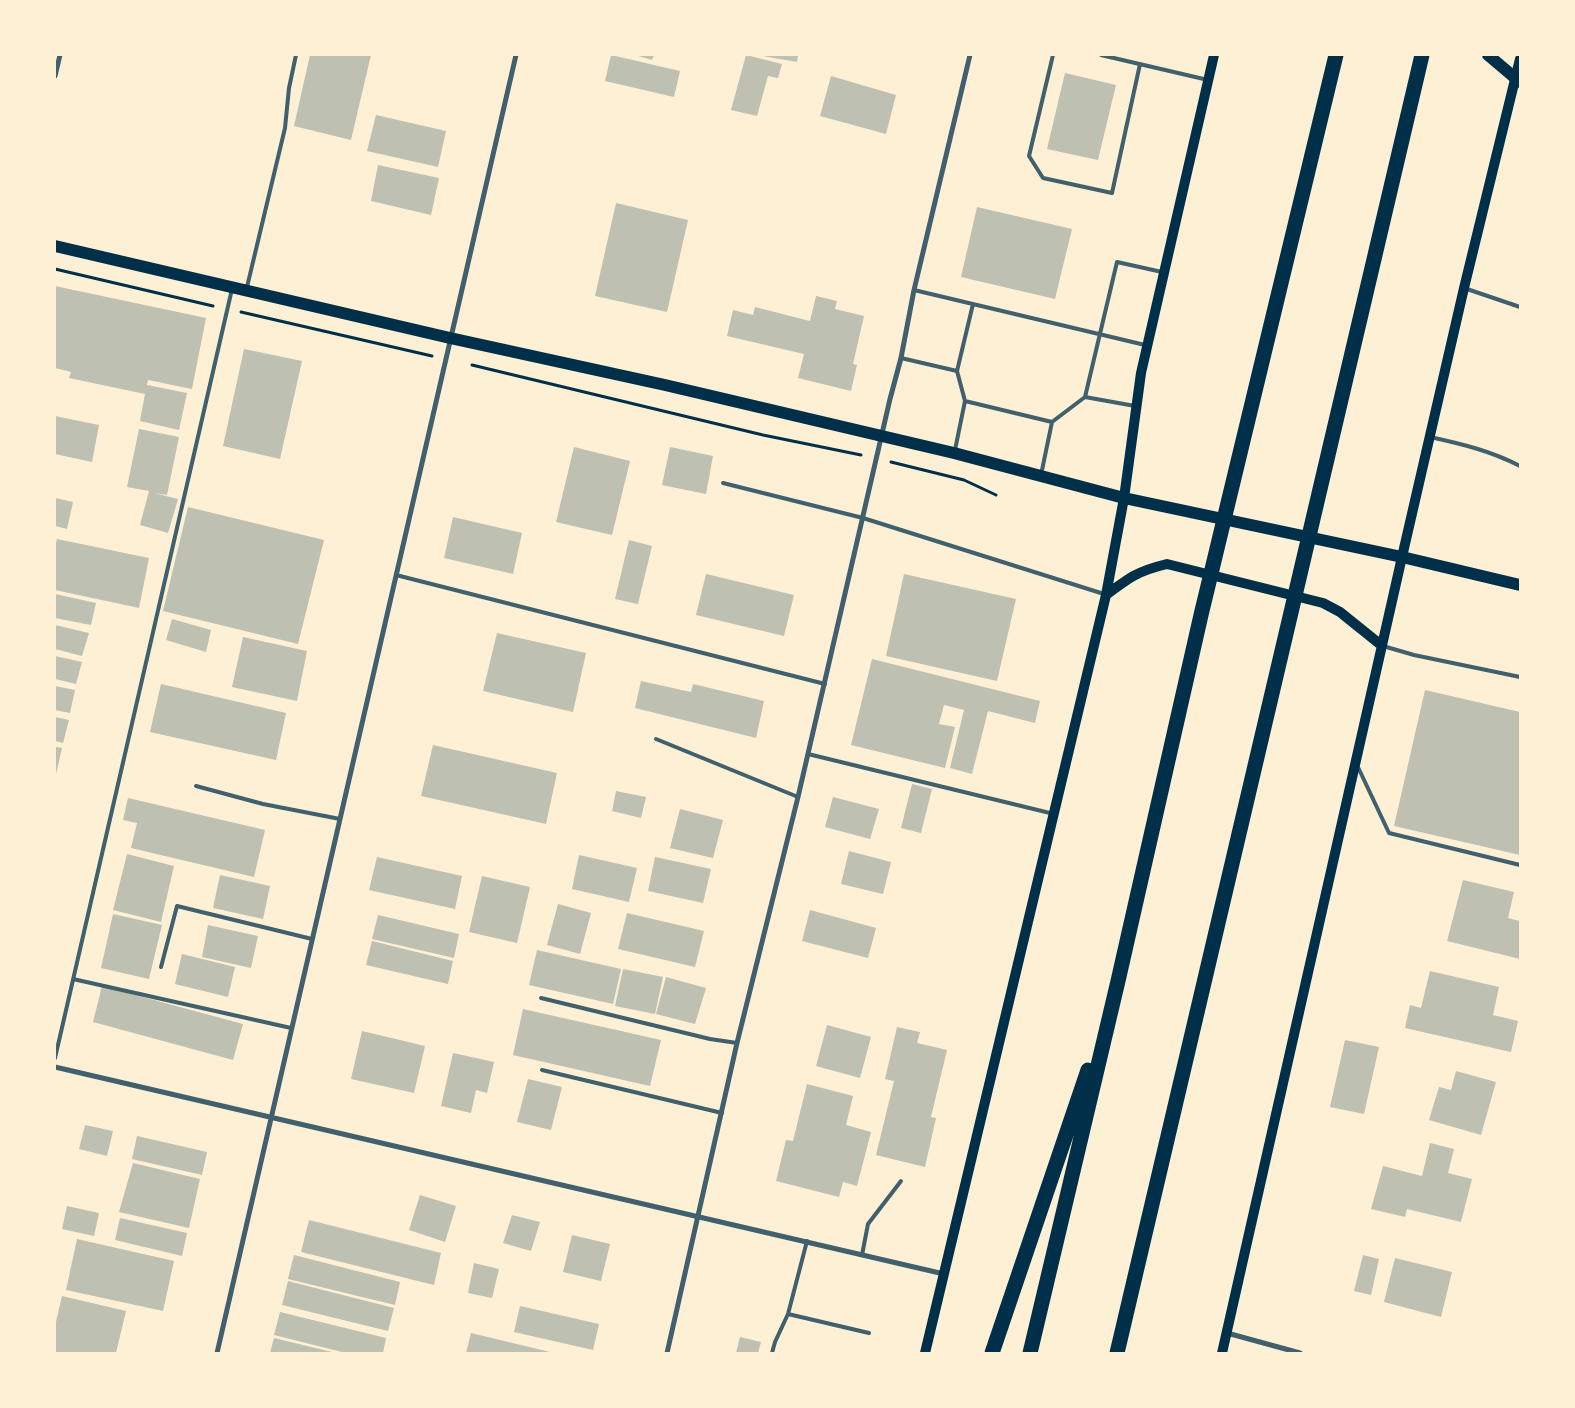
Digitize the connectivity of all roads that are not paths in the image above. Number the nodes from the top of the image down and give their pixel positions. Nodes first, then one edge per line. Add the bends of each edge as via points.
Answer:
1 (60, 55) edge
2 (296, 55) edge
3 (516, 55) edge
4 (970, 55) edge
5 (1053, 55) edge
6 (1101, 55) edge
7 (1214, 55) edge
8 (1336, 55) edge
9 (1422, 55) edge
10 (1488, 55) edge
11 (1520, 59) edge
12 (1140, 64) junction
13 (55, 76) edge
14 (1208, 80) junction
15 (1518, 80) edge
16 (55, 246) edge
17 (1164, 272) junction
18 (233, 286) junction
19 (1464, 288) junction
20 (247, 290) junction
21 (914, 290) junction
22 (973, 304) junction
23 (1520, 308) edge
24 (1100, 334) junction
25 (450, 338) junction
26 (1147, 346) junction
27 (901, 358) junction
28 (957, 372) junction
29 (1085, 398) junction
30 (965, 401) junction
31 (1136, 406) junction
32 (1052, 422) junction
33 (882, 436) junction
34 (1429, 437) junction
35 (954, 453) junction
36 (1520, 466) edge
37 (1041, 475) junction
38 (723, 483) dead end
39 (1124, 498) junction
40 (863, 518) junction
41 (1402, 557) junction
42 (395, 575) junction
43 (1520, 585) edge
44 (1106, 595) junction
45 (1382, 645) junction
46 (1520, 677) edge
47 (825, 684) junction
48 (656, 739) dead end
49 (808, 754) junction
50 (1355, 761) junction
51 (196, 786) dead end
52 (798, 798) junction
53 (1054, 814) junction
54 (340, 819) junction
55 (1520, 865) edge
56 (312, 939) junction
57 (161, 967) dead end
58 (73, 979) junction
59 (1118, 980) junction
60 (541, 998) dead end
61 (292, 1028) junction
62 (737, 1044) junction
63 (55, 1058) edge
64 (55, 1067) edge
65 (542, 1070) dead end
66 (722, 1112) junction
67 (271, 1117) junction
68 (901, 1181) dead end
69 (699, 1217) junction
70 (807, 1242) junction
71 (862, 1255) junction
72 (944, 1274) junction
73 (788, 1314) junction
74 (869, 1333) dead end
75 (1227, 1333) junction
76 (217, 1353) edge
77 (667, 1353) edge
78 (772, 1353) edge
79 (925, 1353) edge
80 (992, 1353) edge
81 (1030, 1353) edge
82 (1117, 1353) edge
83 (1222, 1353) edge
84 (1300, 1353) edge

1 - 13 street
2 - 20 lane via 285,128
3 - 25 street
4 - 21 street
5 - 12 lane via 1029,156 1043,178 1112,193
6 - 12 lane
7 - 14 main road
8 - 59 highway via 1201,615
9 - 82 highway
10 - 15 main road
11 - 15 main road
12 - 14 lane
14 - 17 main road
15 - 19 main road
16 - 18 main road
17 - 24 lane via 1117,262
17 - 26 main road
18 - 20 main road
18 - 58 lane
19 - 23 lane
19 - 34 main road
20 - 25 main road
21 - 22 lane
21 - 27 street
22 - 24 lane
22 - 28 lane
24 - 26 lane
24 - 29 lane
25 - 33 main road
25 - 42 street
26 - 31 main road
27 - 28 lane
27 - 33 street
28 - 30 lane
29 - 31 lane
29 - 32 lane
30 - 32 lane
30 - 35 lane
31 - 39 main road
32 - 37 lane
33 - 35 main road
33 - 40 street
34 - 36 lane via 1468,445
34 - 41 main road
35 - 37 main road
37 - 39 main road
38 - 40 lane
39 - 41 main road
39 - 44 main road
40 - 44 lane
40 - 47 street
41 - 43 main road
41 - 45 main road
42 - 47 lane
42 - 54 street
44 - 45 main road via 1131,576 1167,564 1323,603 1340,612
44 - 53 main road
45 - 46 lane via 1414,655
45 - 50 main road
47 - 49 street
48 - 52 lane
49 - 52 street
49 - 53 lane
50 - 55 lane via 1389,833
50 - 75 main road
51 - 54 lane via 263,804
52 - 62 street
53 - 72 main road
54 - 56 street
56 - 57 lane via 177,906
56 - 61 street
58 - 61 lane
58 - 63 lane
59 - 80 highway
59 - 81 highway
60 - 62 lane
61 - 67 street
62 - 66 street
64 - 67 street
65 - 66 lane
66 - 69 street
67 - 69 street
67 - 76 street
68 - 71 lane via 868,1224
69 - 70 street
69 - 77 street
70 - 71 street
70 - 73 lane
71 - 72 street
72 - 79 main road
73 - 74 lane
73 - 78 lane
75 - 83 main road
75 - 84 street

